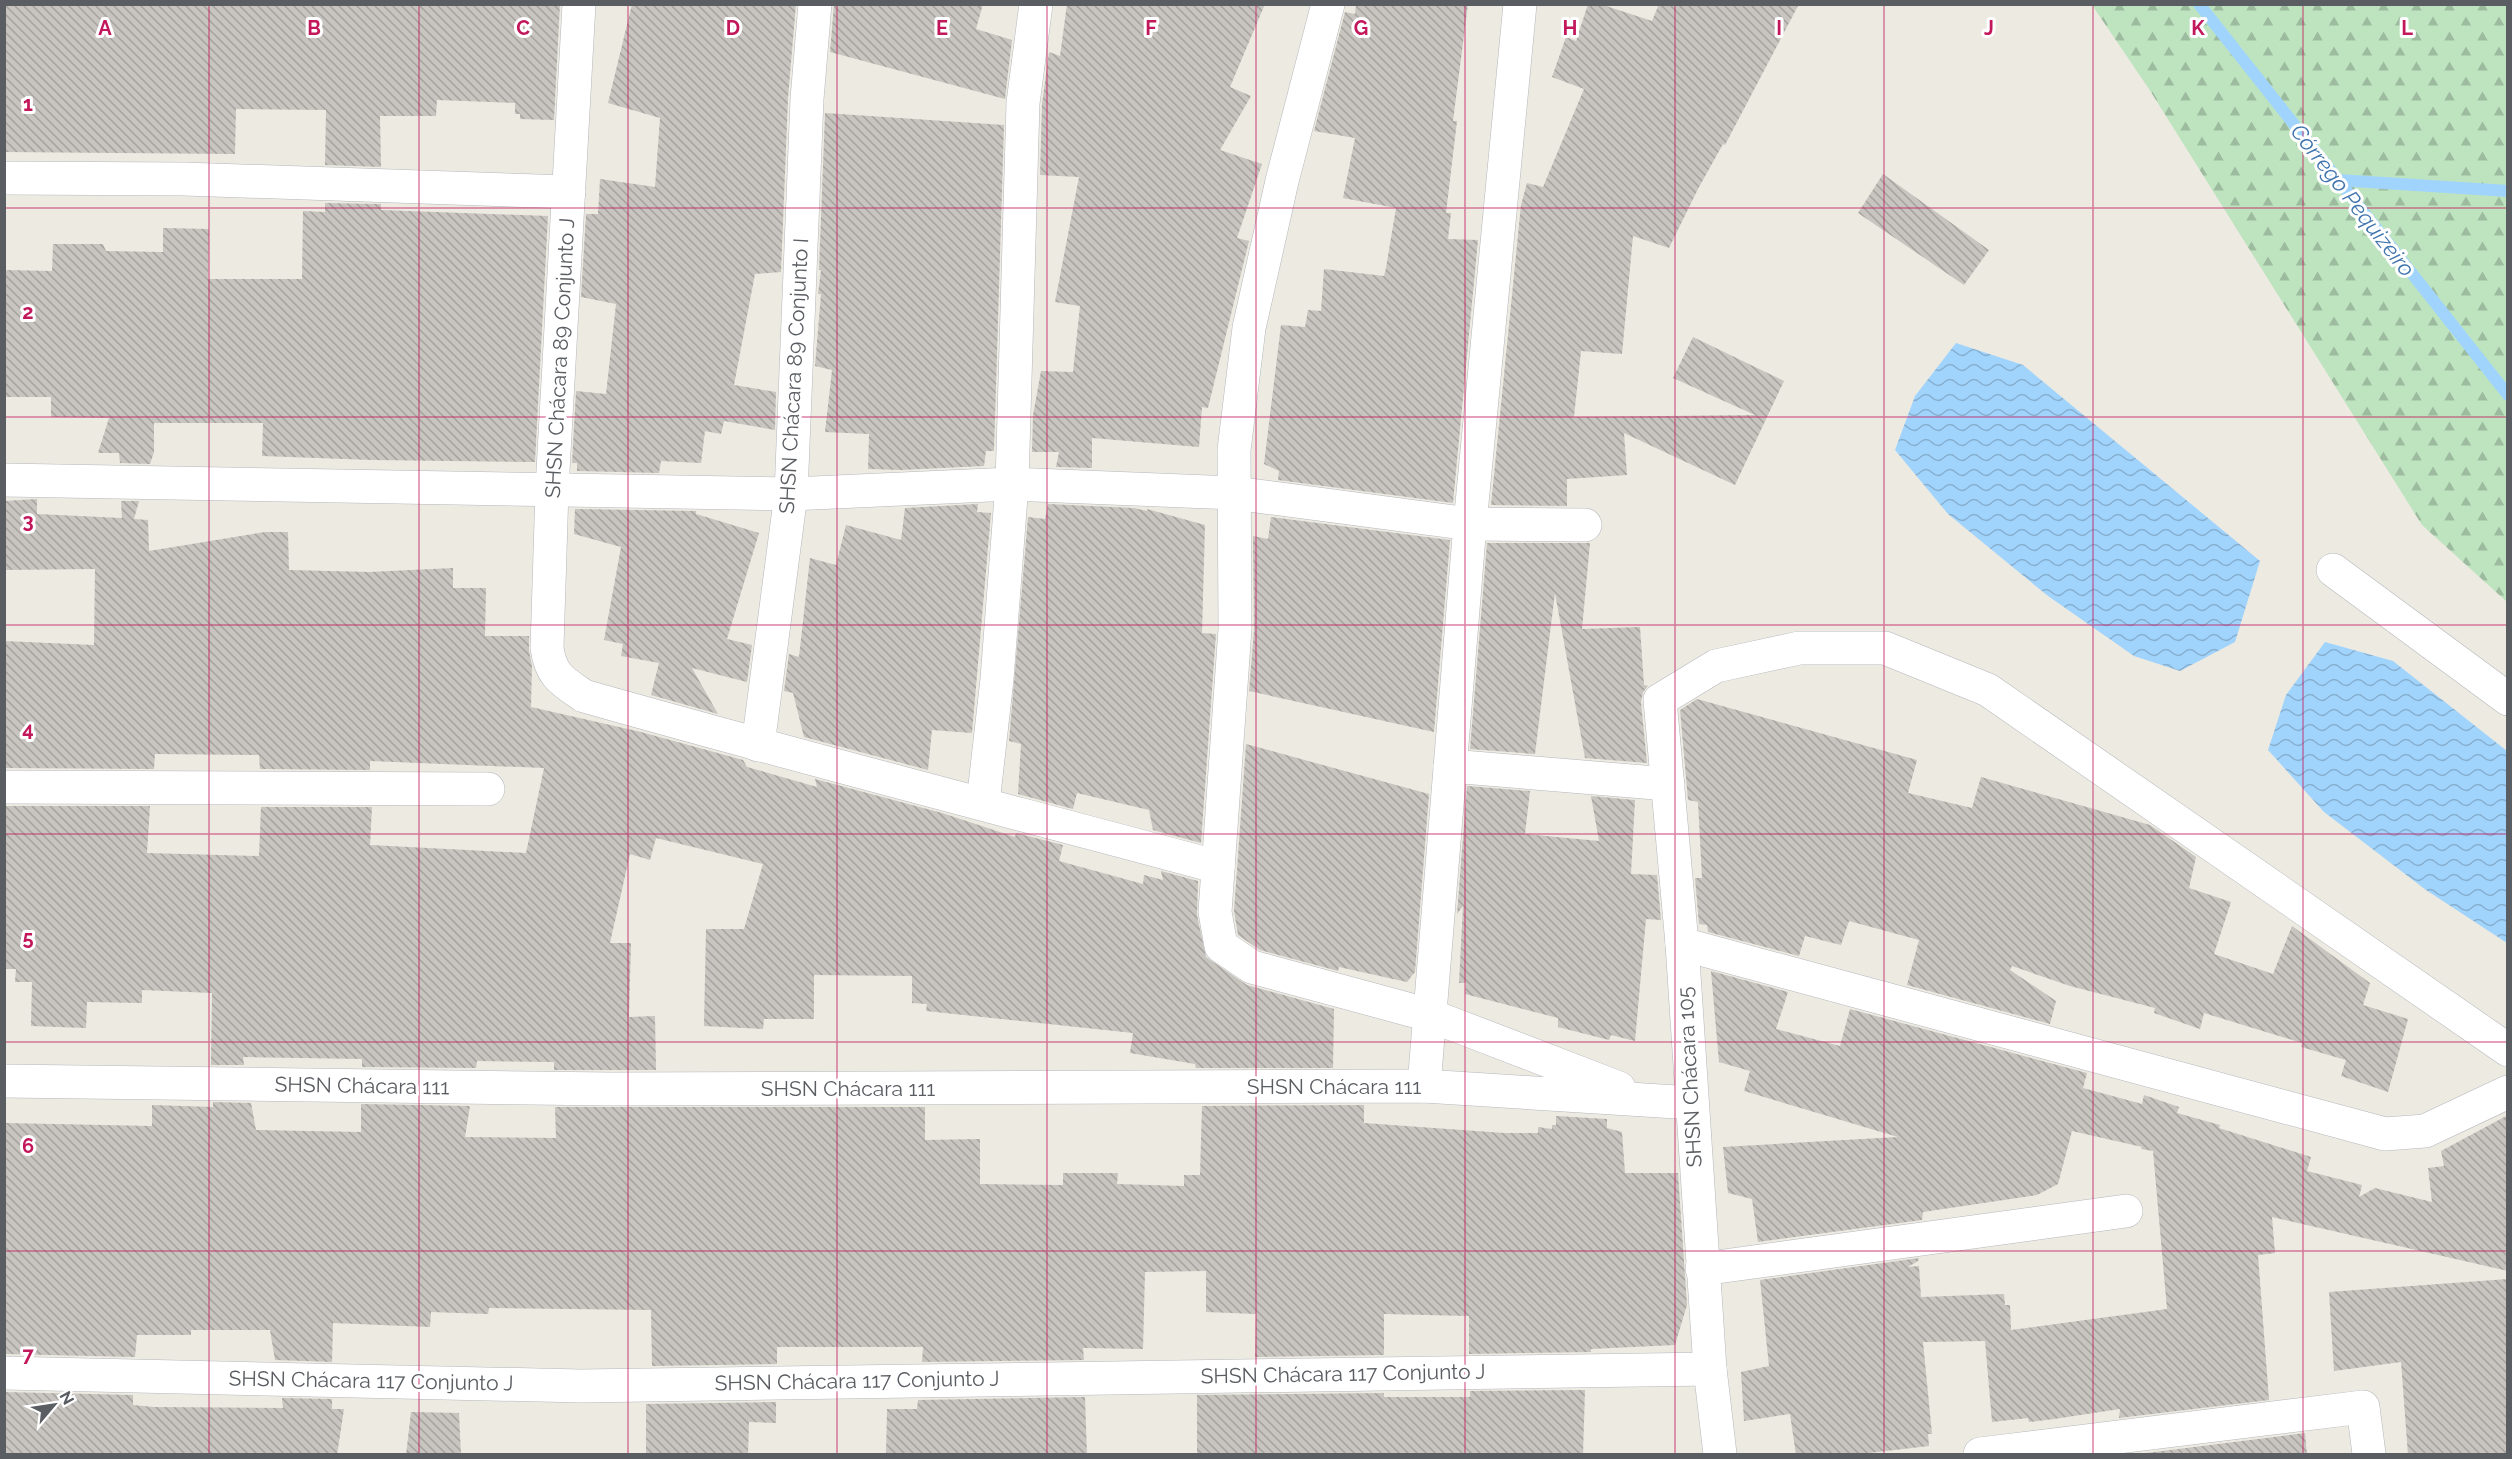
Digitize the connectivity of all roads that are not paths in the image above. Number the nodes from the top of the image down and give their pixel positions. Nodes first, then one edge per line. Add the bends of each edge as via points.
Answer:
1 (579, 4) edge
2 (815, 4) edge
3 (1036, 4) edge
4 (1328, 4) edge
5 (1521, 4) edge
6 (4, 178) edge
7 (569, 192) junction
8 (4, 480) edge
9 (1012, 484) junction
10 (552, 489) junction
11 (1234, 493) junction
12 (791, 494) junction
13 (1470, 524) junction
14 (1585, 525) dead end
15 (2333, 570) dead end
16 (2508, 699) edge
17 (758, 745) junction
18 (1450, 766) junction
19 (1668, 784) junction
20 (4, 787) edge
21 (488, 789) dead end
22 (983, 804) junction
23 (1218, 867) junction
24 (1682, 944) junction
25 (1430, 1016) junction
26 (2508, 1050) edge
27 (4, 1081) edge
28 (1424, 1086) junction
29 (2508, 1092) edge
30 (1646, 1099) junction
31 (1692, 1103) junction
32 (2126, 1211) dead end
33 (1702, 1269) junction
34 (1710, 1369) junction
35 (4, 1373) edge
36 (1720, 1455) edge
37 (1980, 1455) edge
38 (2369, 1455) edge

1 - 7 street, SHSN Chácara 89 Conjunto J
2 - 12 street, SHSN Chácara 89 Conjunto I via 807,99
3 - 9 street via 1023,103
4 - 11 street via 1249,328 1234,450
5 - 13 street
6 - 7 street via 184,179
7 - 10 street, SHSN Chácara 89 Conjunto J
8 - 10 street
9 - 11 street
9 - 12 street
9 - 22 street
10 - 12 street
10 - 17 street, SHSN Chácara 89 Conjunto J via 548,648 549,666 559,679 584,696
11 - 13 street
11 - 23 street via 1233,661
12 - 17 street, SHSN Chácara 89 Conjunto I
13 - 14 street
13 - 18 street
15 - 16 street
17 - 22 street
18 - 19 street
18 - 25 street
19 - 24 street, SHSN Chácara 105
19 - 26 street, SHSN Chácara 105 via 1660,700 1716,666 1800,648 1885,648 1998,697
20 - 21 street
22 - 23 street
23 - 25 street via 1215,912 1221,946 1233,956 1252,967
24 - 29 street via 2385,1134 2426,1131
24 - 31 street, SHSN Chácara 105
25 - 28 street
25 - 30 street
27 - 28 street, SHSN Chácara 111 via 611,1089
28 - 30 street, SHSN Chácara 111
30 - 31 street, SHSN Chácara 111
31 - 33 street, SHSN Chácara 105
32 - 33 street
33 - 34 street, SHSN Chácara 105
34 - 35 street, SHSN Chácara 117 Conjunto J via 581,1386
34 - 36 street, SHSN Chácara 105
37 - 38 street via 2363,1407

